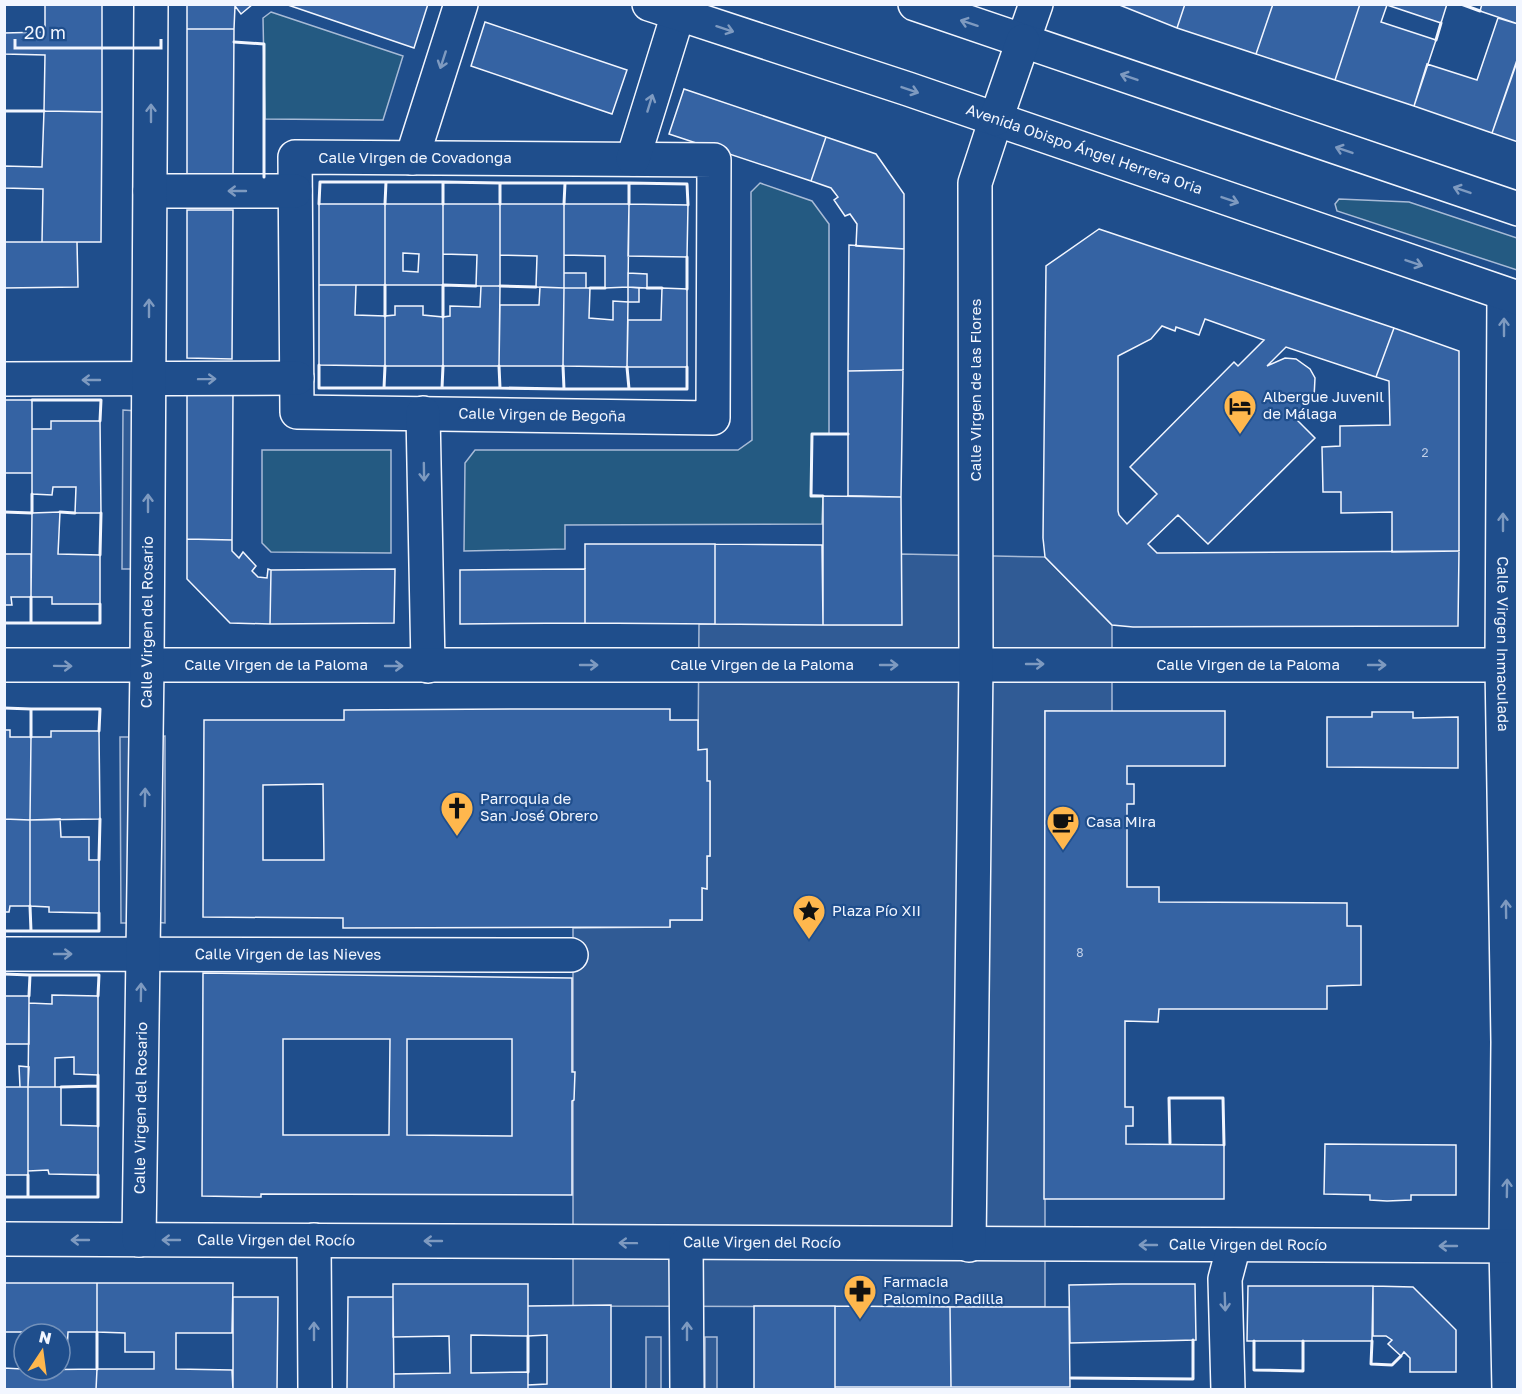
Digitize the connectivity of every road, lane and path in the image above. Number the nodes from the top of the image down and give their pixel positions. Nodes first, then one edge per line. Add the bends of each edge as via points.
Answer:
1 (151, 4) edge
2 (461, 4) edge
3 (915, 4) edge
4 (1036, 4) edge
5 (664, 9) edge
6 (1023, 41) junction
7 (996, 119) junction
8 (412, 158) junction
9 (633, 159) junction
10 (714, 160) joint
11 (150, 191) junction
12 (295, 191) junction
13 (1518, 209) edge
14 (1511, 296) edge
15 (297, 378) junction
16 (4, 379) edge
17 (149, 381) junction
18 (423, 413) junction
19 (976, 664) junction
20 (4, 665) edge
21 (1510, 665) edge
22 (147, 666) junction
23 (428, 666) junction
24 (1512, 952) edge
25 (4, 954) edge
26 (142, 954) junction
27 (571, 955) dead end
28 (4, 1239) edge
29 (138, 1240) junction
30 (314, 1240) junction
31 (686, 1244) junction
32 (969, 1245) junction
33 (1234, 1245) junction
34 (1512, 1246) edge
35 (315, 1389) edge
36 (687, 1389) edge
37 (1228, 1389) edge
38 (1509, 1389) edge

11 -> 1 street, Calle Virgen del Rosario
2 -> 8 street
6 -> 3 street
4 - 6 street
5 -> 7 street, Avenida Obispo Ángel Herrera Oria
9 -> 5 street
6 - 7 street, Calle Virgen de las Flores
13 -> 6 street
7 -> 14 street, Avenida Obispo Ángel Herrera Oria
7 - 19 street, Calle Virgen de las Flores via 975,183
8 - 9 street, Calle Virgen de Covadonga
8 - 12 street, Calle Virgen de Covadonga via 295,157
9 - 10 street, Calle Virgen de Covadonga
10 - 18 street, Calle Virgen de Begoña via 713,417
12 -> 11 street
17 -> 11 street, Calle Virgen del Rosario
12 - 15 street
21 -> 14 street, Calle Virgen Inmaculada
17 -> 15 street
15 - 18 street, Calle Virgen de Begoña via 297,412
17 -> 16 street
22 -> 17 street, Calle Virgen del Rosario
18 -> 23 street
19 -> 21 street, Calle Virgen de la Paloma
23 -> 19 street, Calle Virgen de la Paloma
19 - 32 street
20 -> 22 street, Calle Virgen de la Paloma
24 -> 21 street, Calle Virgen Inmaculada
22 -> 23 street, Calle Virgen de la Paloma
26 -> 22 street, Calle Virgen del Rosario
34 -> 24 street, Calle Virgen Inmaculada
25 -> 26 street, Calle Virgen de las Nieves
26 - 27 street, Calle Virgen de las Nieves
29 -> 26 street, Calle Virgen del Rosario
29 -> 28 street, Calle Virgen del Rocío
30 -> 29 street, Calle Virgen del Rocío
31 -> 30 street, Calle Virgen del Rocío
35 -> 30 street
31 - 32 street, Calle Virgen del Rocío
36 -> 31 street
33 -> 32 street, Calle Virgen del Rocío
34 -> 33 street, Calle Virgen del Rocío
33 -> 37 street via 1225,1279
34 - 38 street, Calle Virgen Inmaculada

